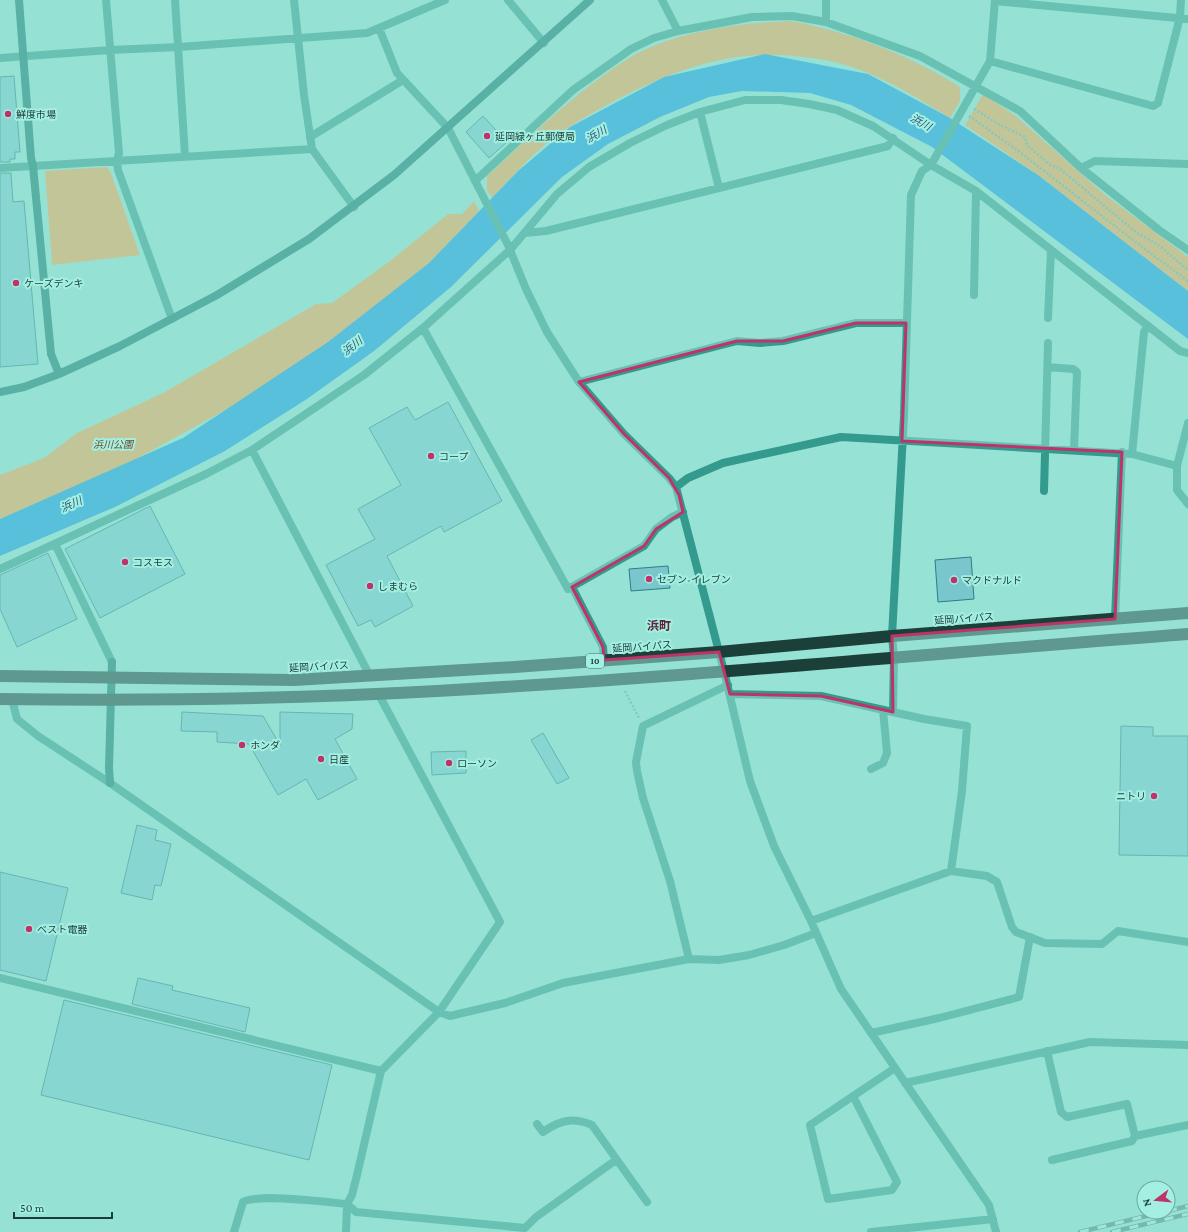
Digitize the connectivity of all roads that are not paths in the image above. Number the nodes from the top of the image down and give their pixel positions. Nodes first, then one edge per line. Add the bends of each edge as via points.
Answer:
1 (19, 0) edge
2 (106, 0) edge
3 (175, 0) edge
4 (294, 0) edge
5 (445, 0) edge
6 (508, 0) edge
7 (590, 0) edge
8 (662, 0) edge
9 (826, 0) edge
10 (995, 0) edge
11 (1181, 0) edge
12 (1184, 18) edge
13 (826, 22) junction
14 (379, 28) junction
15 (678, 31) junction
16 (298, 38) junction
17 (544, 43) junction
18 (179, 47) junction
19 (110, 50) junction
20 (23, 56) junction
21 (0, 58) edge
22 (990, 61) junction
23 (403, 80) junction
24 (977, 86) junction
25 (700, 112) junction
26 (448, 128) junction
27 (310, 137) junction
28 (893, 138) junction
29 (312, 149) junction
30 (185, 156) junction
31 (117, 160) junction
32 (1188, 164) edge
33 (931, 165) junction
34 (33, 166) junction
35 (0, 168) edge
36 (1081, 168) junction
37 (475, 181) junction
38 (719, 188) junction
39 (976, 191) junction
40 (354, 207) junction
41 (525, 233) junction
42 (509, 248) junction
43 (1051, 250) junction
44 (1188, 250) edge
45 (974, 295) dead end
46 (1048, 318) dead end
47 (172, 319) junction
48 (906, 324) junction
49 (1148, 326) junction
50 (423, 328) junction
51 (1048, 342) dead end
52 (1188, 353) edge
53 (1048, 368) junction
54 (59, 374) junction
55 (579, 382) junction
56 (0, 392) edge
57 (1188, 423) edge
58 (902, 441) junction
59 (1045, 449) junction
60 (252, 450) junction
61 (1074, 450) junction
62 (1122, 452) junction
63 (1132, 454) junction
64 (1177, 466) junction
65 (676, 487) junction
66 (1044, 491) dead end
67 (1188, 504) edge
68 (683, 512) junction
69 (55, 544) junction
70 (0, 569) edge
71 (572, 587) junction
72 (1188, 613) edge
73 (1115, 619) junction
74 (1188, 634) edge
75 (892, 636) junction
76 (719, 652) junction
77 (894, 657) junction
78 (604, 660) junction
79 (724, 671) junction
80 (0, 676) edge
81 (370, 676) junction
82 (112, 678) junction
83 (728, 685) junction
84 (378, 693) junction
85 (730, 694) junction
86 (6, 699) edge
87 (112, 699) junction
88 (883, 710) junction
89 (893, 712) junction
90 (871, 769) dead end
91 (110, 784) junction
92 (951, 871) junction
93 (811, 921) junction
94 (816, 933) junction
95 (1030, 937) junction
96 (1188, 942) edge
97 (689, 959) junction
98 (0, 978) edge
99 (439, 1012) junction
100 (871, 1033) junction
101 (1188, 1045) edge
102 (1048, 1051) junction
103 (895, 1068) junction
104 (381, 1071) junction
105 (905, 1083) junction
106 (853, 1096) junction
107 (537, 1124) dead end
108 (1188, 1124) edge
109 (1135, 1136) junction
110 (616, 1160) junction
111 (1052, 1160) dead end
112 (647, 1202) dead end
113 (347, 1204) junction
114 (993, 1219) junction
115 (234, 1232) edge
116 (346, 1232) edge
117 (871, 1232) edge
118 (996, 1232) edge

1 - 20 street
2 - 19 street
3 - 18 street
4 - 16 street
5 - 14 street
6 - 17 street
7 - 17 street
8 - 15 street
9 - 13 street
10 - 12 street
10 - 22 street
11 - 12 street
12 - 22 street via 1158,103 1152,106
13 - 15 street via 792,16 752,18
13 - 24 street via 920,56
14 - 16 street via 367,33
14 - 23 street via 397,73
15 - 37 street via 654,38 631,49 573,90
16 - 18 street
16 - 27 street
17 - 26 street
18 - 19 street
18 - 30 street
19 - 20 street
19 - 31 street via 119,153
20 - 21 street
20 - 34 street
22 - 24 street
23 - 26 street
23 - 27 street
24 - 33 street
24 - 36 street via 1020,111
25 - 28 street via 745,100 780,100 837,110
25 - 38 street
25 - 41 street via 630,143 589,167 557,194
26 - 37 street
26 - 40 street
27 - 29 street
28 - 33 street
28 - 38 street via 888,146
29 - 30 street
29 - 40 street
30 - 31 street
31 - 34 street
31 - 47 street via 118,170
32 - 36 street via 1095,162
33 - 39 street
33 - 48 street via 922,171 911,195
34 - 35 street
34 - 54 street via 51,354
36 - 44 street
37 - 42 street
38 - 41 street via 546,231
39 - 43 street
39 - 45 street
40 - 47 street via 271,264
41 - 42 street
42 - 50 street
42 - 55 street via 547,332
43 - 46 street
43 - 49 street
47 - 54 street
48 - 55 street via 856,323 782,341 737,341
48 - 58 street
49 - 52 street via 1180,351
49 - 63 street via 1144,332
50 - 60 street via 364,375
50 - 71 street via 568,590
51 - 53 street
53 - 59 street
53 - 61 street via 1073,369 1076,372
54 - 56 street via 24,387
55 - 65 street via 624,434
57 - 64 street
58 - 59 street
58 - 65 street via 841,437 723,463 688,478
58 - 75 street
59 - 61 street
59 - 66 street
60 - 69 street
60 - 81 street
61 - 62 street
62 - 63 street
62 - 73 street
63 - 64 street
64 - 67 street via 1177,490
65 - 68 street
68 - 71 street via 656,529 644,546
68 - 76 street
69 - 70 street
69 - 82 street via 112,662
71 - 78 street via 603,647
72 - 73 highway, 延岡バイパス / 10
73 - 75 highway, 延岡バイパス / 10
74 - 77 highway, 10
75 - 76 highway, 延岡バイパス / 10
75 - 77 street
76 - 78 highway, 延岡バイパス / 10
76 - 79 street
77 - 79 highway, 10
77 - 89 street
78 - 81 highway, 延岡バイパス / 10
79 - 83 street
79 - 84 highway, 10
80 - 82 highway, 延岡バイパス / 10
81 - 82 highway, 延岡バイパス / 10 via 294,680
82 - 87 street
83 - 85 street
83 - 97 street via 643,726 636,762 643,798 670,881
84 - 87 highway, 10
84 - 99 street via 500,922
85 - 88 street via 821,696
85 - 93 street via 750,781 774,846
86 - 87 highway, 10
86 - 91 street via 17,719
87 - 91 street
88 - 89 street
88 - 90 street via 887,753 883,763
89 - 92 street via 966,726 962,791
91 - 99 street
92 - 93 street
92 - 95 street via 987,876 997,882 1012,927 1016,932
93 - 94 street
94 - 97 street via 749,956 719,960
94 - 100 street via 841,989
95 - 96 street via 1045,943 1102,944 1118,931
95 - 100 street via 1019,997
97 - 99 street via 563,984 505,1004 450,1016
98 - 104 street
99 - 104 street
100 - 103 street
101 - 102 street via 1090,1042
102 - 105 street
102 - 109 street via 1061,1112 1067,1117 1127,1104
103 - 105 street
103 - 106 street
104 - 113 street via 357,1175
105 - 114 street via 989,1205
106 - 106 street via 810,1125 828,1199 892,1190 897,1182
107 - 110 street via 543,1132 557,1123 568,1121 580,1120 592,1125
108 - 109 street
109 - 111 street via 1132,1141
110 - 112 street
110 - 113 street via 536,1217 525,1228 356,1212
113 - 115 street via 248,1199 244,1202
113 - 116 street
114 - 117 street
114 - 118 street

